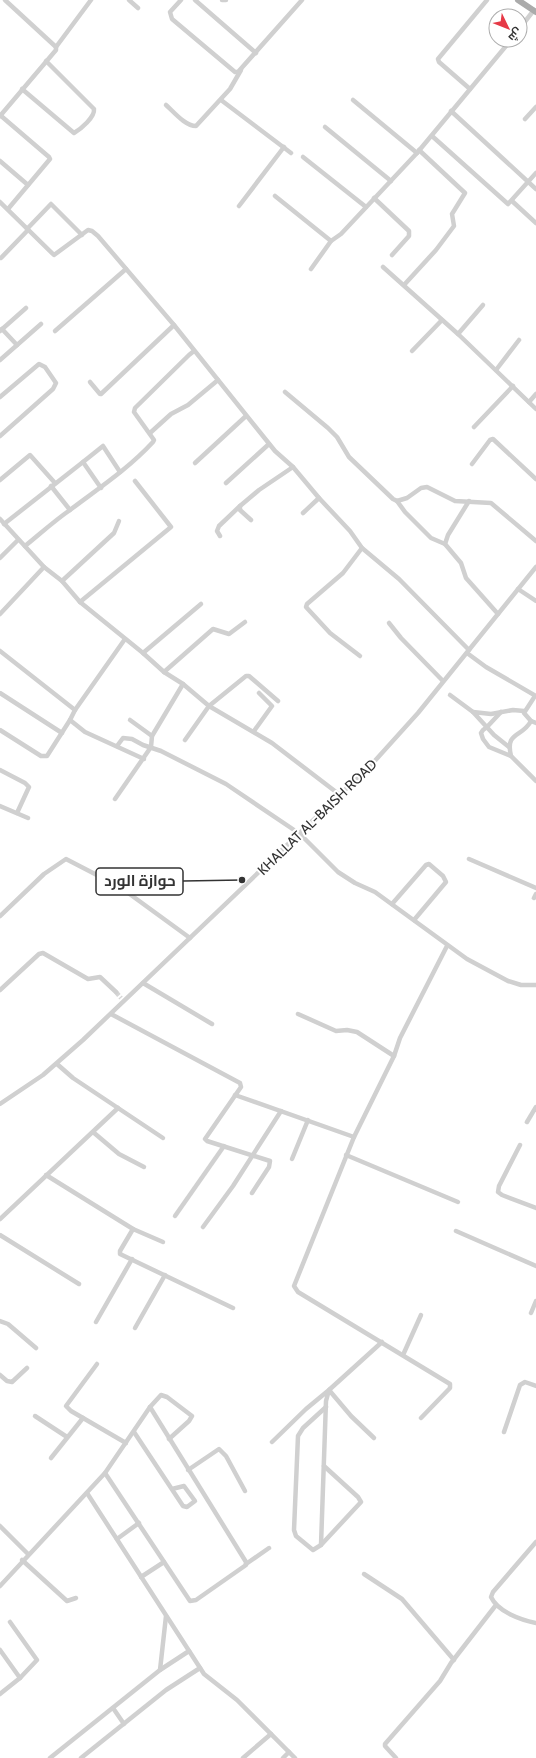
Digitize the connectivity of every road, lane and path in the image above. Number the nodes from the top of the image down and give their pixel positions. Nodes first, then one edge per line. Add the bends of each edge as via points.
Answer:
1 (5, 0) edge
2 (91, 0) edge
3 (129, 0) edge
4 (181, 0) edge
5 (195, 0) edge
6 (222, 0) edge
7 (226, 0) edge
8 (302, 0) edge
9 (487, 0) edge
10 (518, 0) edge
11 (138, 8) dead end
12 (535, 11) edge
13 (528, 19) edge
14 (56, 47) junction
15 (504, 48) edge
16 (256, 53) junction
17 (46, 61) junction
18 (241, 70) junction
19 (22, 89) junction
20 (470, 89) junction
21 (221, 100) junction
22 (353, 100) dead end
23 (166, 105) dead end
24 (536, 107) edge
25 (451, 111) junction
26 (0, 116) edge
27 (525, 120) dead end
28 (325, 127) dead end
29 (432, 136) junction
30 (284, 147) junction
31 (418, 151) junction
32 (291, 153) dead end
33 (303, 157) dead end
34 (0, 161) edge
35 (536, 173) edge
36 (391, 181) junction
37 (528, 182) junction
38 (28, 185) junction
39 (536, 189) edge
40 (275, 196) dead end
41 (374, 198) junction
42 (512, 201) junction
43 (0, 202) edge
44 (238, 206) dead end
45 (366, 206) junction
46 (8, 209) junction
47 (536, 223) edge
48 (28, 229) junction
49 (82, 235) junction
50 (331, 241) junction
51 (392, 255) dead end
52 (1, 258) edge
53 (383, 267) dead end
54 (310, 268) dead end
55 (126, 269) junction
56 (404, 285) junction
57 (483, 305) dead end
58 (26, 308) dead end
59 (442, 320) junction
60 (41, 324) dead end
61 (174, 325) junction
62 (1, 330) edge
63 (55, 331) dead end
64 (458, 334) junction
65 (519, 340) dead end
66 (17, 345) junction
67 (194, 351) junction
68 (412, 351) dead end
69 (0, 360) edge
70 (496, 370) junction
71 (218, 380) junction
72 (90, 382) dead end
73 (513, 386) junction
74 (285, 392) dead end
75 (536, 394) edge
76 (0, 397) edge
77 (529, 402) junction
78 (536, 409) edge
79 (246, 416) junction
80 (474, 427) dead end
81 (150, 433) junction
82 (0, 436) edge
83 (269, 444) junction
84 (83, 462) junction
85 (195, 463) dead end
86 (472, 464) dead end
87 (293, 467) junction
88 (120, 472) junction
89 (536, 479) edge
90 (0, 480) edge
91 (135, 481) dead end
92 (226, 483) dead end
93 (53, 485) junction
94 (101, 488) junction
95 (319, 498) junction
96 (469, 500) junction
97 (397, 501) junction
98 (240, 506) junction
99 (70, 510) junction
100 (303, 513) dead end
101 (0, 519) edge
102 (251, 520) dead end
103 (119, 521) dead end
104 (4, 524) junction
105 (220, 536) dead end
106 (18, 540) junction
107 (536, 542) edge
108 (445, 544) junction
109 (25, 546) junction
110 (362, 548) junction
111 (0, 558) edge
112 (44, 567) junction
113 (536, 567) edge
114 (62, 581) junction
115 (518, 589) junction
116 (536, 601) edge
117 (80, 602) junction
118 (201, 604) dead end
119 (0, 614) edge
120 (498, 614) junction
121 (244, 622) dead end
122 (389, 623) dead end
123 (125, 639) junction
124 (0, 651) edge
125 (468, 651) junction
126 (143, 653) junction
127 (360, 656) dead end
128 (164, 672) junction
129 (443, 681) junction
130 (184, 684) junction
131 (0, 693) edge
132 (260, 693) dead end
133 (450, 695) dead end
134 (536, 696) edge
135 (278, 701) dead end
136 (209, 706) junction
137 (75, 710) junction
138 (524, 711) junction
139 (473, 712) junction
140 (501, 712) junction
141 (70, 720) junction
142 (130, 720) dead end
143 (533, 722) edge
144 (488, 727) junction
145 (0, 730) edge
146 (254, 731) junction
147 (62, 733) junction
148 (152, 736) junction
149 (186, 740) dead end
150 (116, 746) junction
151 (151, 747) junction
152 (509, 747) junction
153 (511, 756) junction
154 (144, 758) junction
155 (0, 770) edge
156 (536, 781) edge
157 (340, 795) junction
158 (115, 799) dead end
159 (0, 806) edge
160 (17, 813) junction
161 (28, 818) dead end
162 (300, 834) junction
163 (469, 859) dead end
164 (536, 888) edge
165 (392, 904) junction
166 (0, 916) edge
167 (414, 920) junction
168 (190, 938) junction
169 (448, 946) junction
170 (143, 983) junction
171 (536, 985) edge
172 (0, 990) edge
173 (116, 992) tunnel mouth
174 (111, 1014) junction
175 (298, 1014) dead end
176 (212, 1024) dead end
177 (394, 1056) junction
178 (57, 1064) junction
179 (235, 1095) junction
180 (0, 1104) edge
181 (536, 1107) edge
182 (118, 1108) junction
183 (281, 1111) junction
184 (308, 1120) junction
185 (526, 1122) dead end
186 (93, 1132) junction
187 (354, 1137) junction
188 (163, 1138) dead end
189 (520, 1145) dead end
190 (224, 1146) junction
191 (346, 1155) junction
192 (252, 1156) junction
193 (292, 1159) dead end
194 (144, 1167) dead end
195 (46, 1175) junction
196 (252, 1193) dead end
197 (458, 1202) dead end
198 (536, 1208) edge
199 (175, 1216) dead end
200 (0, 1219) edge
201 (203, 1227) dead end
202 (133, 1229) junction
203 (456, 1230) dead end
204 (0, 1235) edge
205 (163, 1242) dead end
206 (132, 1259) junction
207 (536, 1266) edge
208 (165, 1275) junction
209 (79, 1284) dead end
210 (536, 1301) edge
211 (233, 1308) dead end
212 (531, 1313) dead end
213 (421, 1315) dead end
214 (0, 1321) edge
215 (96, 1322) dead end
216 (135, 1328) dead end
217 (382, 1342) junction
218 (36, 1348) dead end
219 (403, 1355) junction
220 (97, 1364) dead end
221 (27, 1368) dead end
222 (0, 1375) edge
223 (536, 1386) edge
224 (329, 1390) junction
225 (150, 1407) junction
226 (326, 1407) junction
227 (35, 1416) dead end
228 (83, 1418) junction
229 (421, 1418) dead end
230 (134, 1432) junction
231 (504, 1432) dead end
232 (67, 1437) junction
233 (374, 1438) dead end
234 (169, 1439) junction
235 (272, 1442) dead end
236 (126, 1443) junction
237 (51, 1458) dead end
238 (324, 1466) junction
239 (188, 1470) junction
240 (105, 1473) junction
241 (172, 1489) junction
242 (245, 1490) dead end
243 (87, 1493) junction
244 (139, 1523) junction
245 (0, 1526) edge
246 (116, 1539) junction
247 (536, 1542) edge
248 (321, 1545) junction
249 (269, 1548) dead end
250 (28, 1554) junction
251 (22, 1560) junction
252 (164, 1562) junction
253 (246, 1564) junction
254 (364, 1574) dead end
255 (141, 1577) junction
256 (0, 1586) edge
257 (76, 1598) dead end
258 (496, 1605) junction
259 (166, 1616) junction
260 (10, 1622) dead end
261 (536, 1623) edge
262 (0, 1650) edge
263 (189, 1651) junction
264 (454, 1660) junction
265 (200, 1668) junction
266 (160, 1670) junction
267 (20, 1678) junction
268 (0, 1694) edge
269 (113, 1708) junction
270 (124, 1724) junction
271 (271, 1734) junction
272 (289, 1752) junction
273 (50, 1758) edge
274 (81, 1758) edge
275 (243, 1758) edge
276 (283, 1758) edge
277 (295, 1758) edge
278 (396, 1758) edge

1 - 14 street
2 - 14 street
3 - 11 street
4 - 18 street via 170,12 172,19 235,72
5 - 16 street
6 - 7 street
8 - 16 street
9 - 20 street via 438,59
10 - 12 main road
12 - 13 street
14 - 17 street
15 - 20 street
16 - 18 street
17 - 19 street
17 - 19 street via 94,109 94,114 74,133
18 - 21 street
19 - 26 street
20 - 25 street
21 - 23 street via 196,126 185,121
21 - 30 street
22 - 31 street
24 - 27 street
25 - 29 street
25 - 37 street
26 - 38 street via 49,157 49,162
28 - 36 street
29 - 31 street
29 - 42 street via 505,203
30 - 32 street
30 - 44 street
31 - 36 street
31 - 56 street via 465,193 452,214 454,226
33 - 45 street
34 - 38 street
35 - 37 street
36 - 41 street
37 - 39 street
37 - 42 street
38 - 46 street
40 - 50 street
41 - 45 street
41 - 51 street via 409,231 409,236
42 - 47 street
43 - 46 street
45 - 50 street via 341,234
46 - 48 street
48 - 49 street via 54,256
48 - 49 street via 51,204
48 - 52 street
49 - 55 street via 89,230 95,233
50 - 54 street
53 - 56 street
55 - 61 street
55 - 63 street
56 - 59 street
57 - 64 street
58 - 62 street
59 - 64 street
59 - 68 street
60 - 66 street
61 - 67 street
61 - 72 street via 101,394
62 - 66 street
64 - 70 street
65 - 70 street
66 - 69 street
67 - 71 street
67 - 81 street via 135,408 134,412
70 - 73 street
71 - 79 street
71 - 81 street via 188,405 171,414
73 - 77 street
73 - 80 street
74 - 97 street via 328,428 349,457
75 - 77 street
76 - 82 street via 39,364 56,383 53,389
77 - 78 street
79 - 83 street
79 - 85 street
81 - 88 street via 153,442
83 - 87 street
83 - 92 street
84 - 88 street via 103,446
84 - 93 street
84 - 94 street
86 - 89 street via 493,439
87 - 95 street
87 - 98 street
88 - 94 street
90 - 93 street via 30,455
91 - 117 street via 171,527
93 - 99 street
93 - 104 street
94 - 99 street
95 - 100 street
95 - 110 street
96 - 97 street via 455,500 427,487
96 - 107 street via 494,505
96 - 108 street
97 - 108 street via 431,538
98 - 102 street via 240,510
98 - 105 street via 219,526 217,531
99 - 109 street
101 - 104 street
103 - 114 street via 114,534
104 - 106 street
106 - 109 street
106 - 111 street
108 - 120 street via 461,563 466,578
109 - 112 street
110 - 125 street via 399,579
110 - 127 street via 343,573 306,607 330,633
112 - 114 street
112 - 119 street
113 - 115 street, KHALLAT AL-BAISH ROAD
114 - 117 street
115 - 116 street
115 - 120 street, KHALLAT AL-BAISH ROAD
117 - 123 street
118 - 126 street
120 - 125 street, KHALLAT AL-BAISH ROAD
121 - 128 street via 229,634 213,629
122 - 129 street
123 - 126 street
123 - 137 street
124 - 137 street
125 - 129 street, KHALLAT AL-BAISH ROAD
125 - 134 street via 486,667
126 - 128 street
128 - 130 street
129 - 157 street, KHALLAT AL-BAISH ROAD via 372,764
130 - 136 street
130 - 148 street
131 - 147 street
132 - 146 street via 272,706
133 - 139 street
134 - 138 street
135 - 136 street via 248,675
136 - 146 street
136 - 149 street
137 - 141 street
138 - 140 street
138 - 143 street
139 - 140 street
139 - 144 street
140 - 144 street
141 - 147 street
141 - 150 street via 85,732
142 - 148 street
143 - 152 street via 511,738
144 - 152 street
144 - 153 street via 481,733 482,739 489,747
145 - 147 street via 45,757
146 - 157 street via 294,758
148 - 151 street
150 - 151 street via 123,738 128,737
150 - 154 street
151 - 154 street
151 - 162 street via 226,784
152 - 153 street
153 - 156 street
154 - 158 street
155 - 160 street via 28,787
157 - 162 street, KHALLAT AL-BAISH ROAD
159 - 160 street
160 - 161 street
162 - 165 street via 338,872
162 - 168 street, KHALLAT AL-BAISH ROAD
163 - 164 street
165 - 167 street
165 - 167 street via 429,864 446,882
166 - 168 street via 44,874 66,859 120,887
167 - 169 street
168 - 170 street, KHALLAT AL-BAISH ROAD
169 - 171 street via 508,981 520,985
169 - 177 street via 400,1038
170 - 174 street, KHALLAT AL-BAISH ROAD via 123,999
170 - 176 street
172 - 173 street via 43,953 88,979 100,977
174 - 178 street, KHALLAT AL-BAISH ROAD
174 - 179 street via 240,1083 241,1087
175 - 177 street via 336,1031 357,1032
177 - 187 street
178 - 180 street, KHALLAT AL-BAISH ROAD
178 - 182 street
179 - 183 street
179 - 190 street via 205,1138
181 - 185 street
182 - 186 street
182 - 188 street
183 - 184 street
183 - 192 street
184 - 187 street
184 - 193 street
186 - 194 street via 119,1154
186 - 195 street
187 - 191 street
189 - 198 street via 498,1192 502,1196
190 - 192 street
190 - 199 street
191 - 197 street
191 - 217 street via 294,1286 298,1292
192 - 196 street via 271,1163
192 - 201 street
195 - 200 street
195 - 202 street
202 - 205 street
202 - 206 street via 119,1252
203 - 207 street
204 - 209 street
206 - 208 street
206 - 215 street
208 - 211 street
208 - 216 street
210 - 212 street
213 - 219 street
214 - 218 street via 8,1324
217 - 219 street
217 - 224 street
219 - 229 street via 451,1386
220 - 228 street via 66,1405 69,1410
221 - 222 street via 12,1382
223 - 231 street via 525,1382 520,1385
224 - 226 street
224 - 233 street
224 - 235 street
225 - 230 street
225 - 234 street
225 - 234 street via 162,1395 191,1415 189,1421
226 - 238 street
226 - 248 street via 298,1436 294,1530 296,1536 310,1549 315,1550
227 - 232 street
228 - 232 street
228 - 236 street
230 - 236 street
230 - 241 street
232 - 237 street
234 - 239 street
236 - 240 street
238 - 248 street
238 - 248 street via 361,1502
239 - 242 street via 219,1449 226,1456
239 - 253 street
240 - 243 street
240 - 244 street
241 - 241 street via 184,1507 195,1501 184,1486
243 - 246 street
243 - 250 street
244 - 246 street
244 - 252 street
245 - 250 street
246 - 255 street
247 - 258 street via 492,1594 491,1598
249 - 253 street
250 - 251 street
251 - 256 street
251 - 257 street via 63,1599 68,1602
252 - 253 street via 191,1601 244,1568
252 - 255 street
254 - 264 street via 402,1599
255 - 259 street
258 - 261 street
258 - 264 street
259 - 263 street
259 - 266 street
260 - 267 street via 37,1660
262 - 267 street
263 - 265 street
263 - 266 street
264 - 278 street via 440,1681 385,1744
265 - 270 street via 166,1690
265 - 271 street via 211,1681 237,1700
266 - 269 street
267 - 268 street
269 - 270 street
269 - 273 street
270 - 274 street
271 - 272 street
271 - 275 street
272 - 276 street
272 - 277 street

